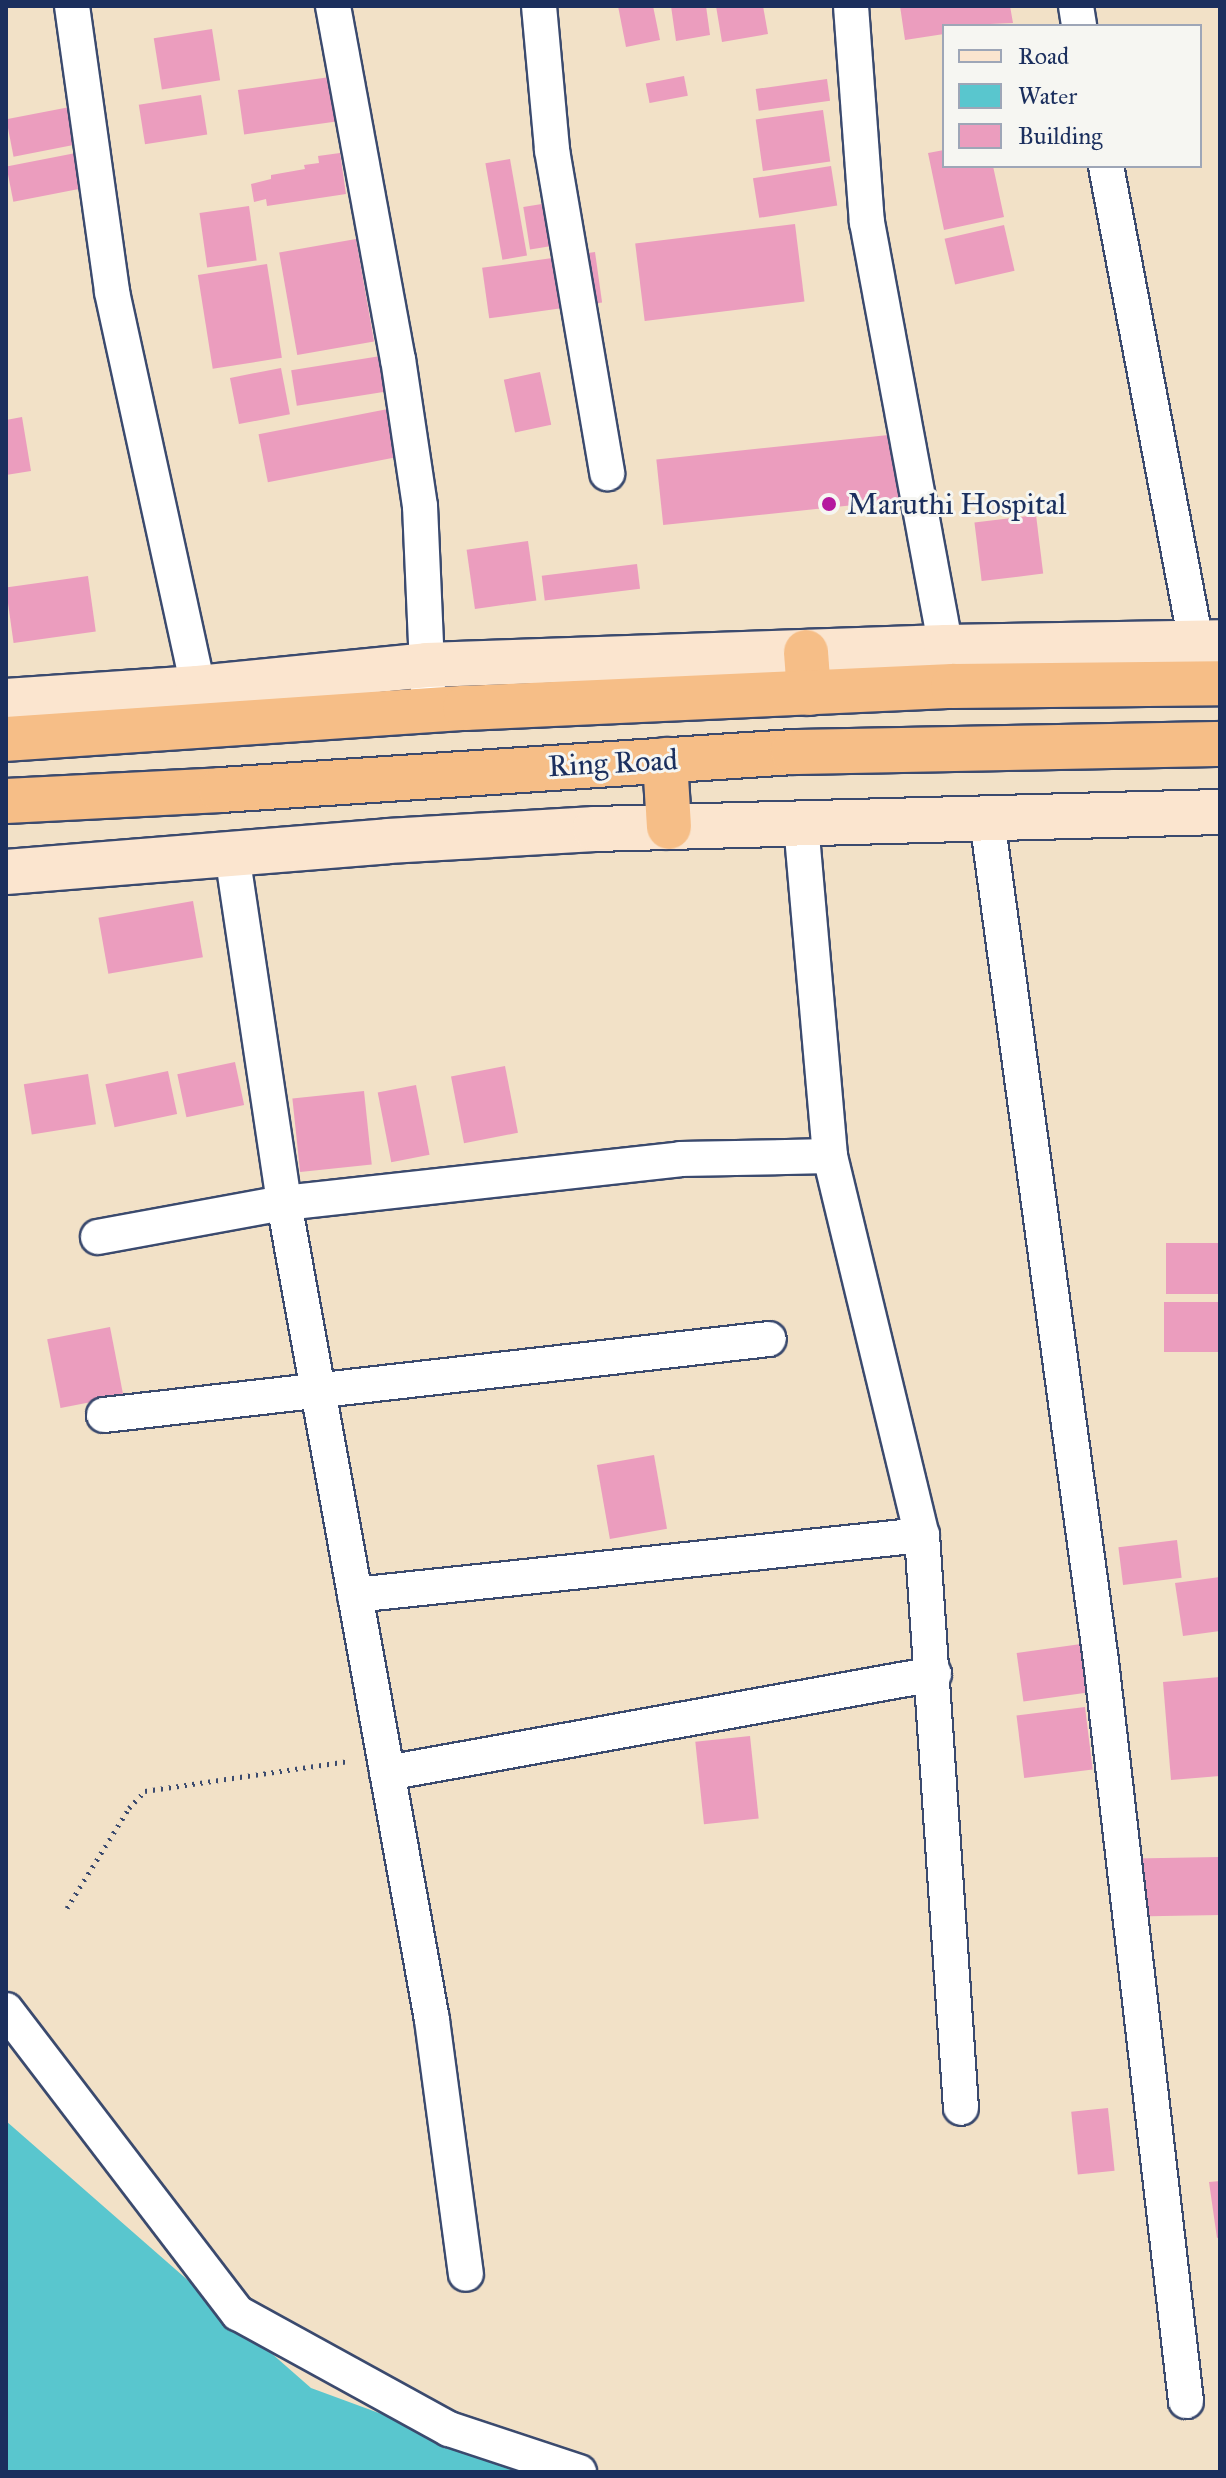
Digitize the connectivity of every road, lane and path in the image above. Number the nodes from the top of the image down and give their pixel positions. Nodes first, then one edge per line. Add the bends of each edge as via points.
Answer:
1 (72, 6) edge
2 (333, 6) edge
3 (539, 6) edge
4 (851, 6) edge
5 (1106, 168) edge
6 (607, 473) dead end
7 (946, 647) junction
8 (1210, 663) edge
9 (427, 665) junction
10 (807, 673) junction
11 (198, 688) junction
12 (6, 701) edge
13 (428, 711) junction
14 (6, 739) edge
15 (1212, 745) edge
16 (665, 760) junction
17 (6, 801) edge
18 (1220, 812) edge
19 (987, 819) junction
20 (801, 824) junction
21 (669, 827) junction
22 (232, 854) junction
23 (6, 872) edge
24 (830, 1156) junction
25 (284, 1203) junction
26 (98, 1237) dead end
27 (769, 1339) dead end
28 (319, 1390) junction
29 (104, 1415) dead end
30 (922, 1535) junction
31 (355, 1595) junction
32 (934, 1674) junction
33 (386, 1764) junction
34 (67, 1908) dead end
35 (6, 2010) edge
36 (961, 2108) dead end
37 (466, 2274) dead end
38 (1186, 2401) dead end
39 (579, 2472) edge

1 - 11 street via 112,292
2 - 9 street via 420,506
3 - 6 street via 552,150
4 - 7 street via 867,222
5 - 8 street
7 - 8 street
7 - 10 street
8 - 10 highway, Ring Road via 953,686
8 - 15 highway
9 - 10 street
9 - 11 street
9 - 13 street
10 - 13 highway, Ring Road
11 - 12 street
13 - 14 highway, Ring Road
15 - 16 highway, Ring Road via 949,747
16 - 17 highway, Ring Road
16 - 21 highway
18 - 19 street
19 - 20 street
19 - 38 street via 1103,1677
20 - 21 street
20 - 24 street
21 - 22 street
22 - 23 street
22 - 25 street
24 - 25 street via 680,1159
24 - 30 street
25 - 26 street
25 - 28 street
27 - 28 street
28 - 29 street
28 - 31 street
30 - 31 street
30 - 32 street
31 - 33 street
32 - 33 street
32 - 36 street
33 - 34 path via 145,1791
33 - 37 street via 432,2020
35 - 39 street via 238,2313 449,2429

